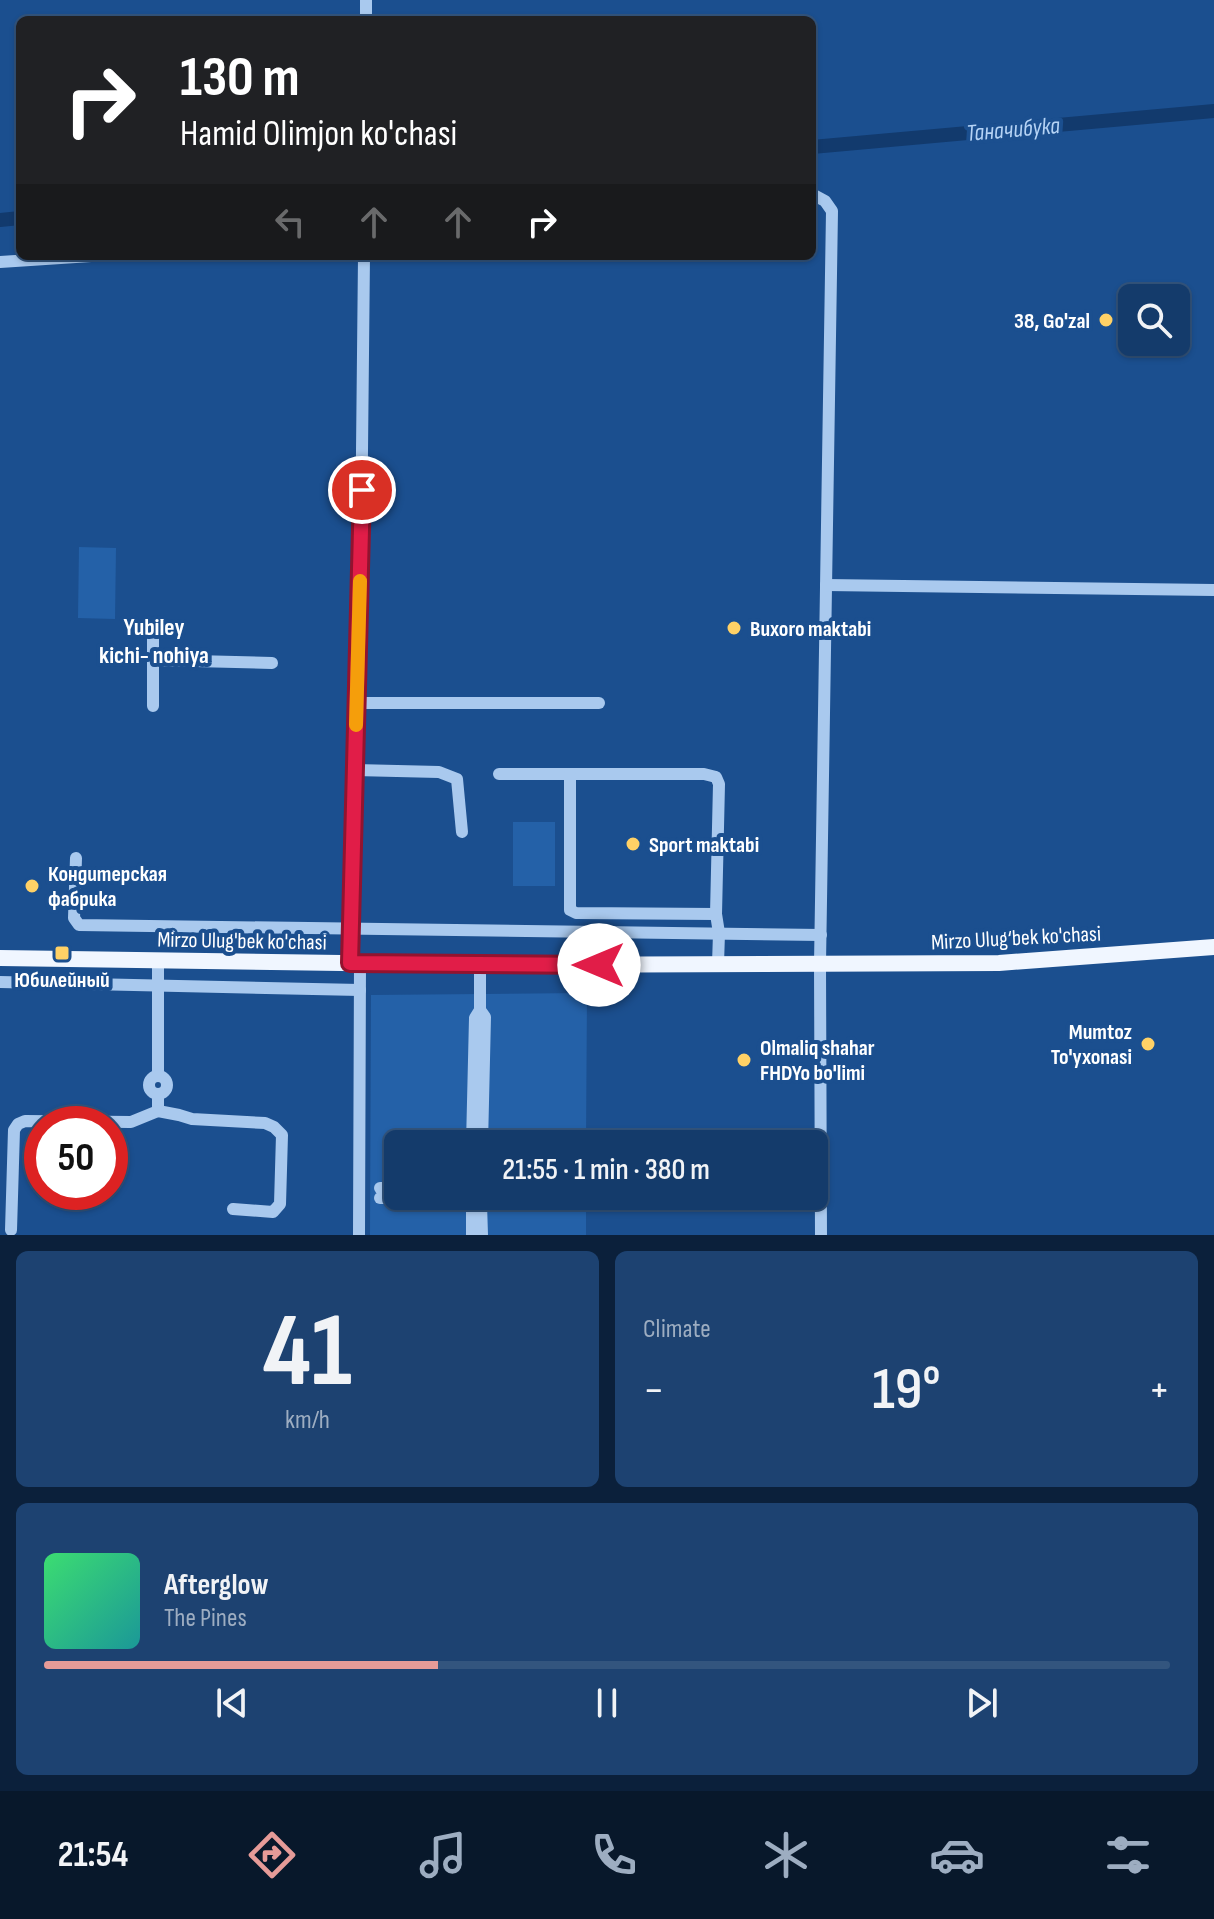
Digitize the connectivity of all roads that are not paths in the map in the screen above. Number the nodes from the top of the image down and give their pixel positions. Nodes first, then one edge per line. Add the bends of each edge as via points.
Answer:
1 (816, 196) edge
2 (30, 260) edge
3 (364, 260) edge
4 (0, 262) edge
5 (826, 585) junction
6 (1214, 590) edge
7 (134, 630) dead end
8 (153, 660) junction
9 (272, 663) dead end
10 (357, 703) junction
11 (599, 703) dead end
12 (153, 706) dead end
13 (355, 770) junction
14 (499, 774) dead end
15 (570, 774) junction
16 (462, 832) dead end
17 (76, 858) dead end
18 (716, 914) junction
19 (351, 929) junction
20 (719, 933) junction
21 (821, 935) junction
22 (1214, 947) edge
23 (0, 958) edge
24 (158, 960) junction
25 (355, 963) junction
26 (718, 964) junction
27 (820, 964) junction
28 (480, 965) junction
29 (0, 982) edge
30 (158, 986) junction
31 (360, 990) junction
32 (480, 1010) junction
33 (158, 1111) junction
34 (472, 1130) edge
35 (482, 1130) edge
36 (233, 1209) dead end
37 (475, 1210) edge
38 (478, 1210) edge
39 (11, 1230) dead end
40 (359, 1235) edge
41 (472, 1235) edge
42 (482, 1235) edge
43 (821, 1235) edge

1 - 5 street via 832,211
2 - 4 street
3 - 10 street
5 - 6 street
5 - 21 street
7 - 8 street via 153,634
8 - 9 street
8 - 12 street
10 - 11 street
10 - 13 street
13 - 16 street via 439,772 457,779
13 - 19 street
14 - 15 street
15 - 18 street via 570,910
15 - 18 street via 716,777
17 - 19 street via 74,918 79,925
18 - 20 street
19 - 20 street
19 - 25 street
20 - 21 street
20 - 26 street
21 - 27 street
22 - 27 main road, Mirzo Ulug‘bek ko'chasi via 999,963
23 - 24 main road, Mirzo Ulug'bek ko'chasi
24 - 25 main road, Mirzo Ulug'bek ko'chasi
24 - 30 street
25 - 28 main road, Mirzo Ulug'bek ko'chasi
25 - 31 street
26 - 27 main road, Mirzo Ulug'bek ko'chasi
26 - 28 main road, Mirzo Ulug'bek ko'chasi
27 - 43 street
28 - 32 street
29 - 30 street
30 - 31 street
30 - 33 street via 158,1076 149,1086 158,1094
31 - 40 street
32 - 34 street via 475,1018
32 - 35 street via 485,1017
33 - 36 street via 192,1119 265,1123 282,1135 280,1204 273,1212
33 - 39 street via 131,1122 18,1124
37 - 41 street
38 - 42 street

